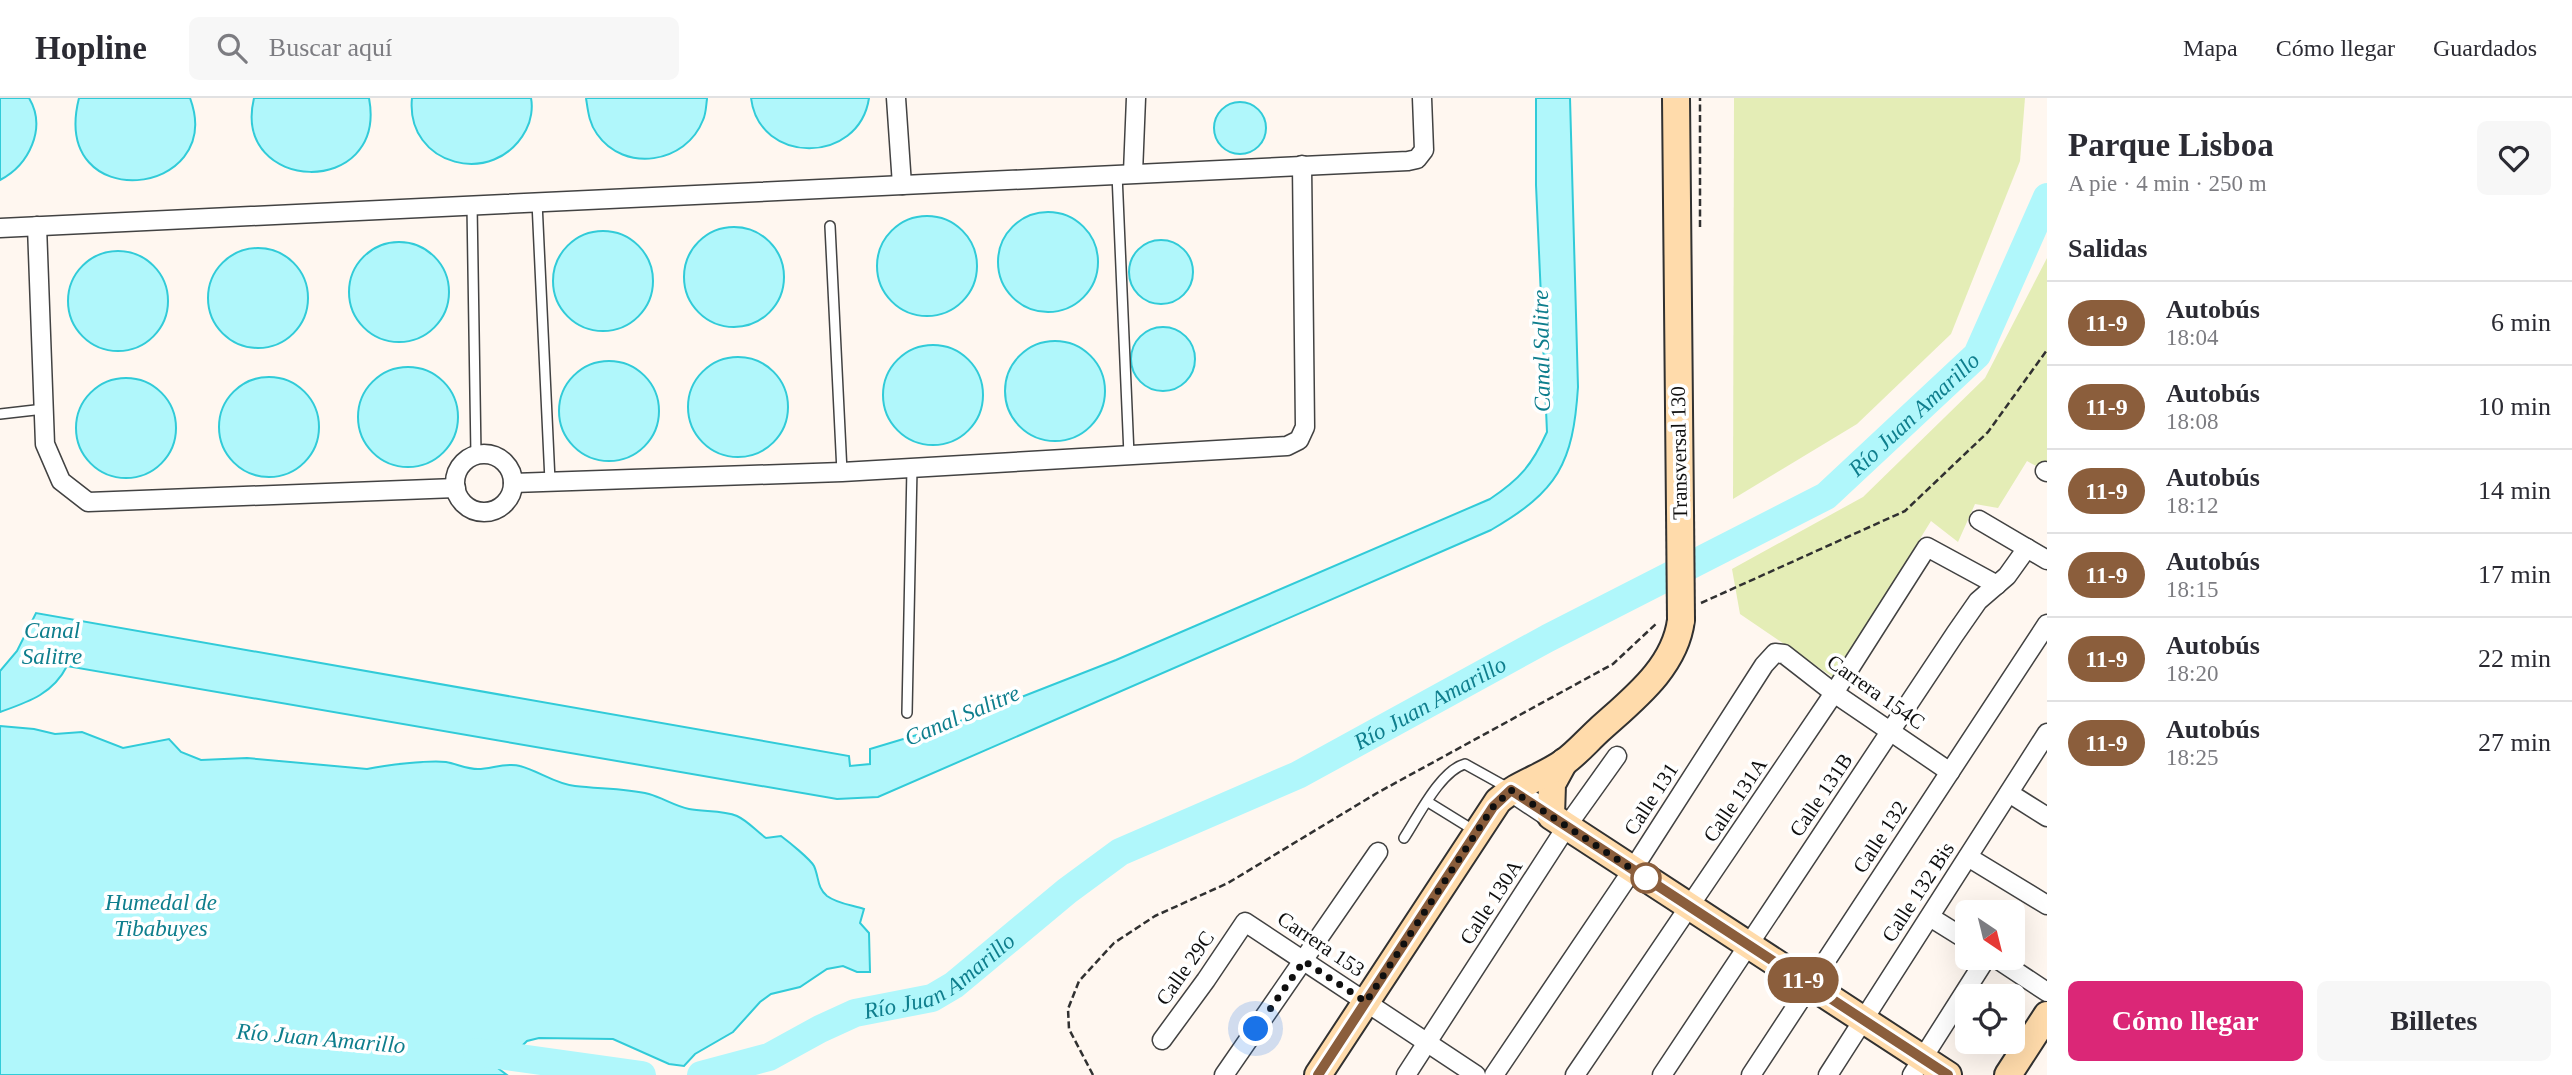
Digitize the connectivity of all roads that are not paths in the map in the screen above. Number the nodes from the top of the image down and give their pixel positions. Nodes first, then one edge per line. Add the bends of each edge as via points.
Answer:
1 (896, 98) edge
2 (1136, 98) edge
3 (1422, 98) edge
4 (1676, 98) edge
5 (1302, 165) junction
6 (1125, 174) junction
7 (902, 185) junction
8 (537, 202) junction
9 (472, 205) junction
10 (37, 226) junction
11 (830, 226) dead end
12 (0, 228) edge
13 (44, 409) junction
14 (0, 414) edge
15 (476, 455) junction
16 (1129, 455) junction
17 (912, 468) junction
18 (842, 472) junction
19 (550, 481) junction
20 (513, 482) junction
21 (456, 488) junction
22 (1979, 520) dead end
23 (2027, 548) junction
24 (2047, 560) edge
25 (1997, 584) junction
26 (2045, 633) edge
27 (1775, 653) joint
28 (1834, 693) junction
29 (907, 713) dead end
30 (1891, 731) junction
31 (2047, 733) edge
32 (1617, 755) dead end
33 (1564, 762) junction
34 (1950, 772) junction
35 (1511, 790) junction
36 (2009, 793) junction
37 (1428, 802) junction
38 (2047, 817) edge
39 (1559, 821) junction
40 (1477, 832) junction
41 (1404, 838) dead end
42 (1378, 852) dead end
43 (1968, 857) junction
44 (1633, 869) junction
45 (2047, 905) edge
46 (1690, 906) junction
47 (1930, 917) junction
48 (1245, 922) joint
49 (1955, 933) edge
50 (1749, 945) junction
51 (1304, 961) junction
52 (1979, 970) edge
53 (2014, 970) edge
54 (1810, 985) junction
55 (2047, 992) edge
56 (1366, 1002) junction
57 (2047, 1015) edge
58 (1863, 1020) junction
59 (1162, 1040) dead end
60 (1427, 1042) junction
61 (1917, 1067) edge
62 (1224, 1075) edge
63 (1318, 1075) edge
64 (1406, 1075) edge
65 (1476, 1075) edge
66 (1494, 1075) edge
67 (1575, 1075) edge
68 (1662, 1075) edge
69 (1751, 1075) edge
70 (1828, 1075) edge
71 (1948, 1075) edge
72 (2008, 1075) edge

1 - 7 street
2 - 6 street
3 - 5 street via 1424,150 1417,159
4 - 33 main road, Transversal 130, bridge via 1681,620 1674,647 1658,672
5 - 6 street
5 - 16 street via 1305,427 1299,439 1286,446
6 - 7 street
6 - 16 lane
7 - 8 street
8 - 9 street
8 - 19 lane
9 - 10 street
9 - 15 lane
10 - 12 street
10 - 13 street
11 - 18 lane
13 - 14 lane
13 - 21 street via 45,444 61,481 88,502
15 - 20 street via 487,454 506,463
15 - 21 street via 460,468
16 - 17 street
17 - 18 street
17 - 29 lane
18 - 19 street
19 - 20 street
20 - 21 street via 506,502 487,512 467,506
22 - 23 street
23 - 24 street
23 - 25 street, Calle 131B
25 - 28 street, Calle 131A via 1927,547
25 - 30 street, Calle 131B via 1978,601
26 - 34 street, Calle 132
27 - 28 street, Carrera 154C via 1784,654
27 - 44 street, Calle 131
28 - 30 street, Carrera 154C
28 - 46 street, Calle 131A
30 - 34 street, Carrera 154C
30 - 50 street, Calle 131B
31 - 36 street, Calle 132 Bis
32 - 39 street, Calle 130A
33 - 35 main road, Transversal 130
33 - 39 main road, Transversal 130 via 1552,784
34 - 54 street, Calle 132
35 - 37 lane via 1465,764 1445,776
35 - 39 street
35 - 40 main road
36 - 38 street
36 - 43 street, Calle 132 Bis
37 - 40 lane
37 - 41 lane
39 - 44 main road
39 - 60 street, Calle 130A
40 - 56 main road
42 - 51 street
43 - 45 street
43 - 47 street, Calle 132 Bis
44 - 46 main road
44 - 66 street, Calle 131
46 - 50 main road
46 - 67 street, Calle 131A
47 - 49 street
47 - 58 street, Calle 132 Bis
48 - 51 street, Carrera 153
48 - 59 street, Calle 29C
50 - 54 main road
50 - 68 street, Calle 131B
51 - 56 street, Carrera 153
51 - 62 street
52 - 61 street
53 - 55 street
54 - 58 main road
54 - 69 street, Calle 132
56 - 60 street, Carrera 153
56 - 63 main road
57 - 72 main road
58 - 61 main road
58 - 70 street, Calle 132 Bis
60 - 64 street, Calle 130A
60 - 65 street, Carrera 153
61 - 71 main road

